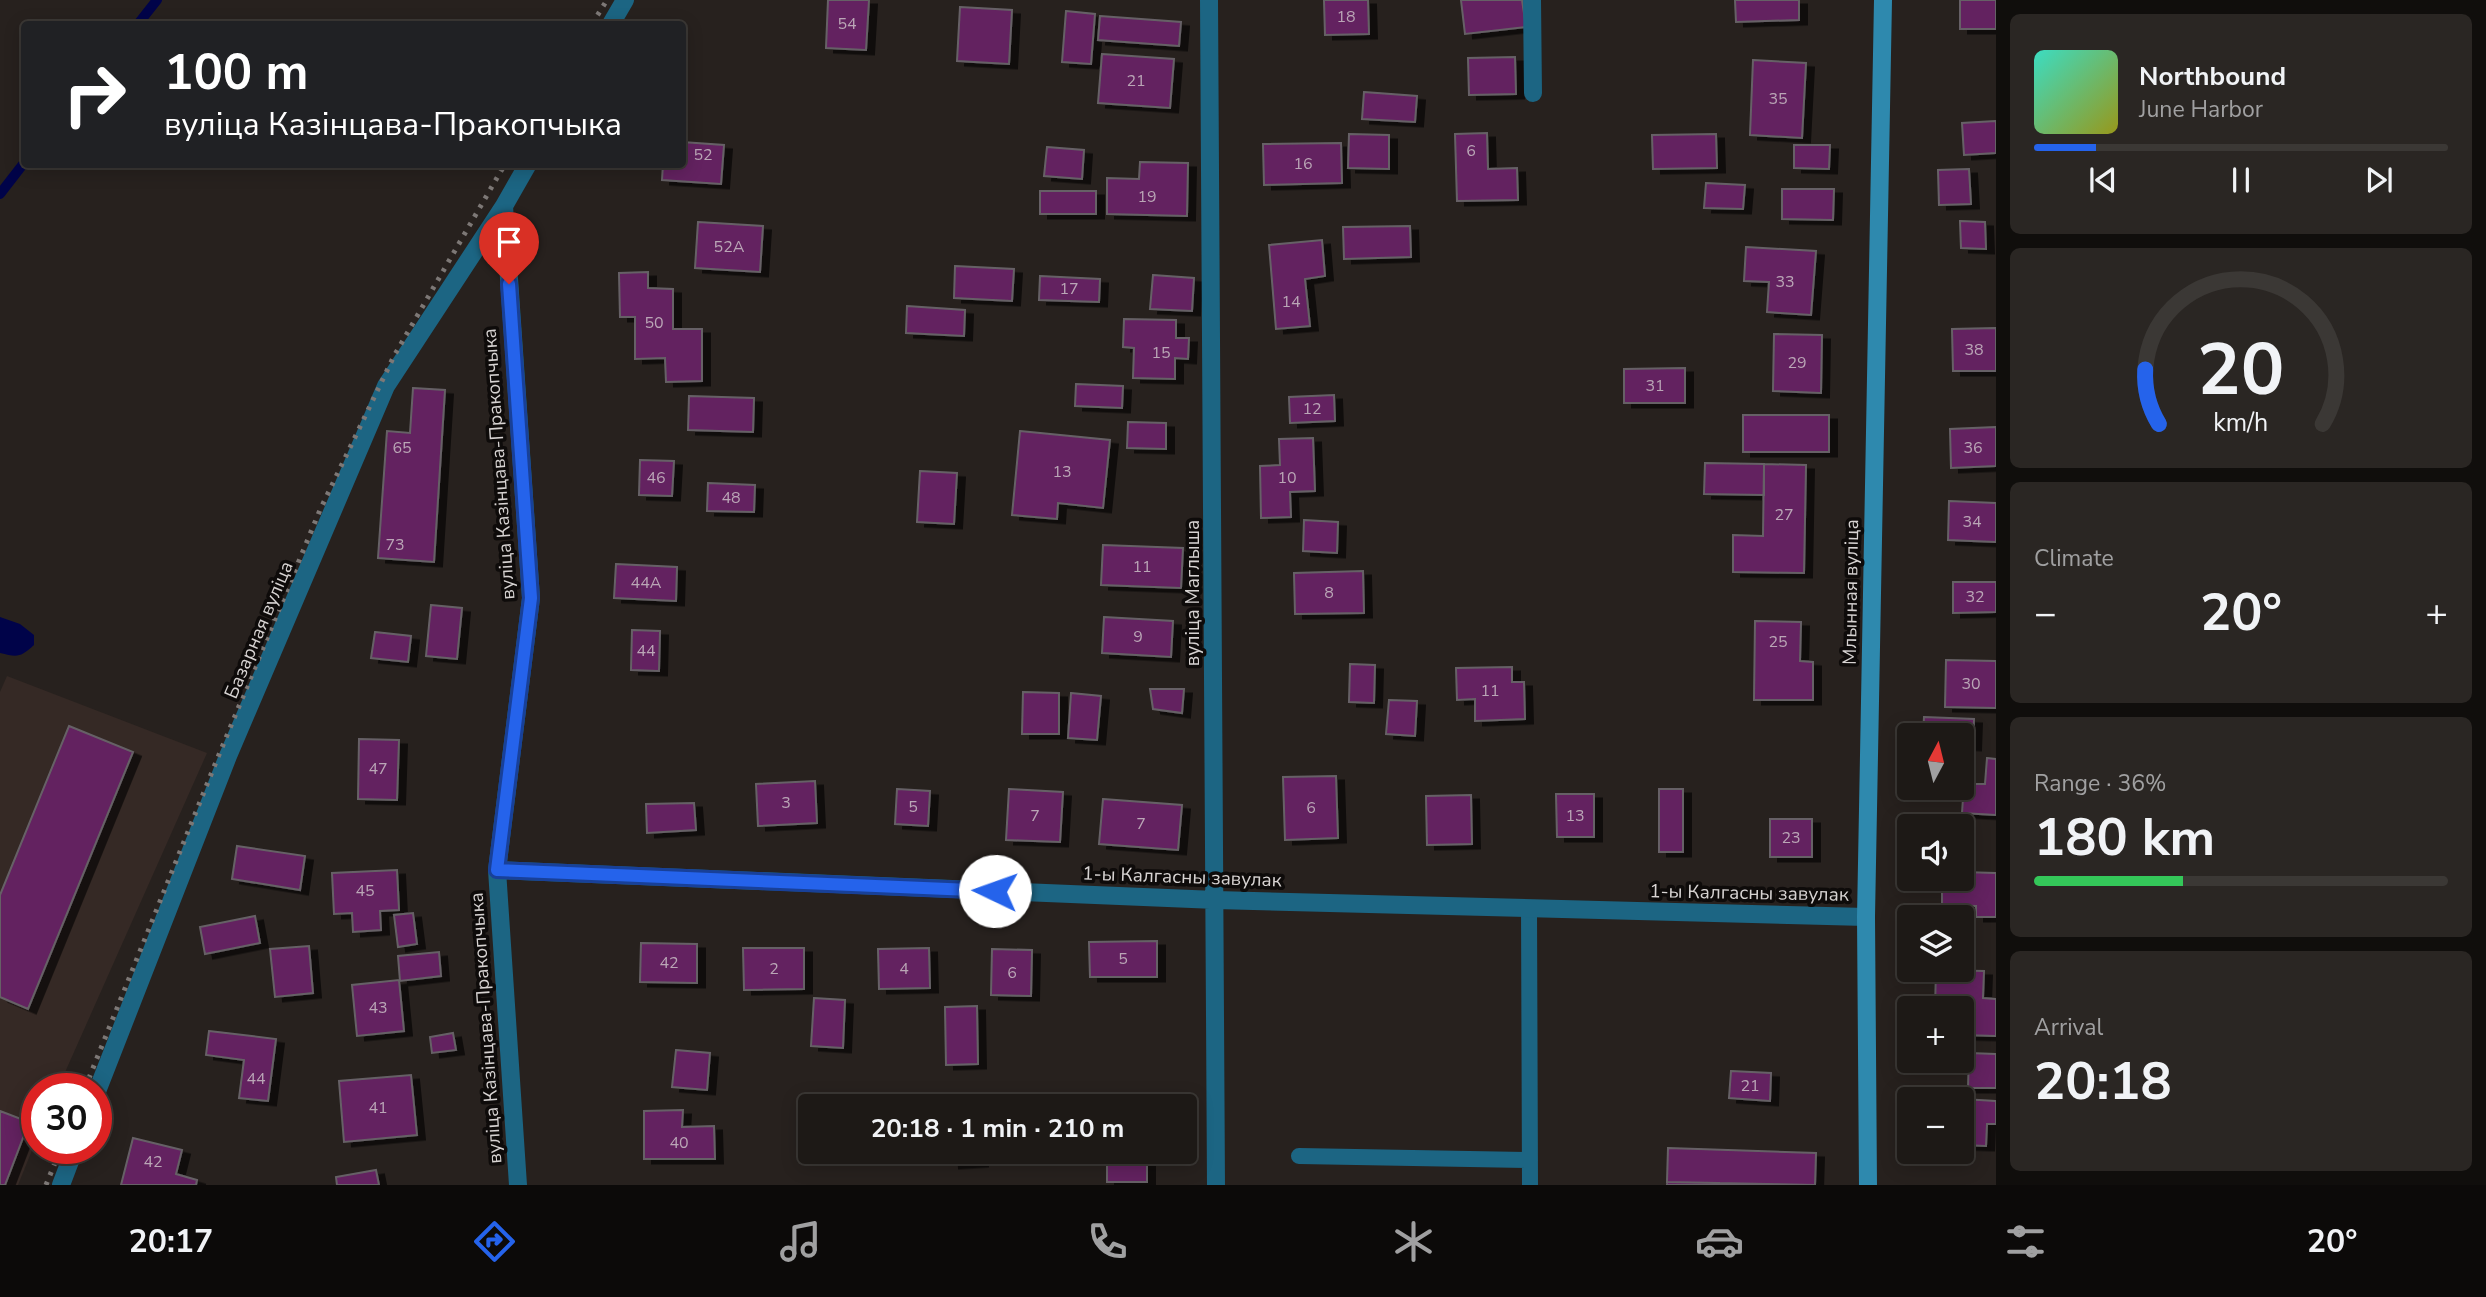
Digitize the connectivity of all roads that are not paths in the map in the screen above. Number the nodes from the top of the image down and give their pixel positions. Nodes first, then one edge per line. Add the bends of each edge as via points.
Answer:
1 (625, 0) edge
2 (1209, 0) edge
3 (1532, 0) edge
4 (1883, 0) edge
5 (613, 21) edge
6 (1533, 93) dead end
7 (526, 168) edge
8 (503, 206) junction
9 (497, 870) junction
10 (1216, 900) junction
11 (1528, 908) junction
12 (1866, 917) junction
13 (104, 1073) edge
14 (1299, 1156) dead end
15 (1530, 1160) junction
16 (69, 1164) edge
17 (61, 1185) edge
18 (518, 1185) edge
19 (1216, 1185) edge
20 (1530, 1185) edge
21 (1868, 1185) edge

1 - 5 street
2 - 10 street, вуліца Маглыша
3 - 6 street
4 - 12 street, Млынная вуліца
7 - 8 street
8 - 9 street, вуліца Казінцава-Пракопчыка via 531,598
8 - 13 street, Базарная вуліца via 386,386 228,756
9 - 10 street, 1-ы Калгасны завулак
9 - 18 street, вуліца Казінцава-Пракопчыка
10 - 11 street, 1-ы Калгасны завулак
10 - 19 street, вуліца Маглыша
11 - 12 street, 1-ы Калгасны завулак
11 - 15 lane
12 - 21 street, Млынная вуліца
14 - 15 lane
15 - 20 lane
16 - 17 street

